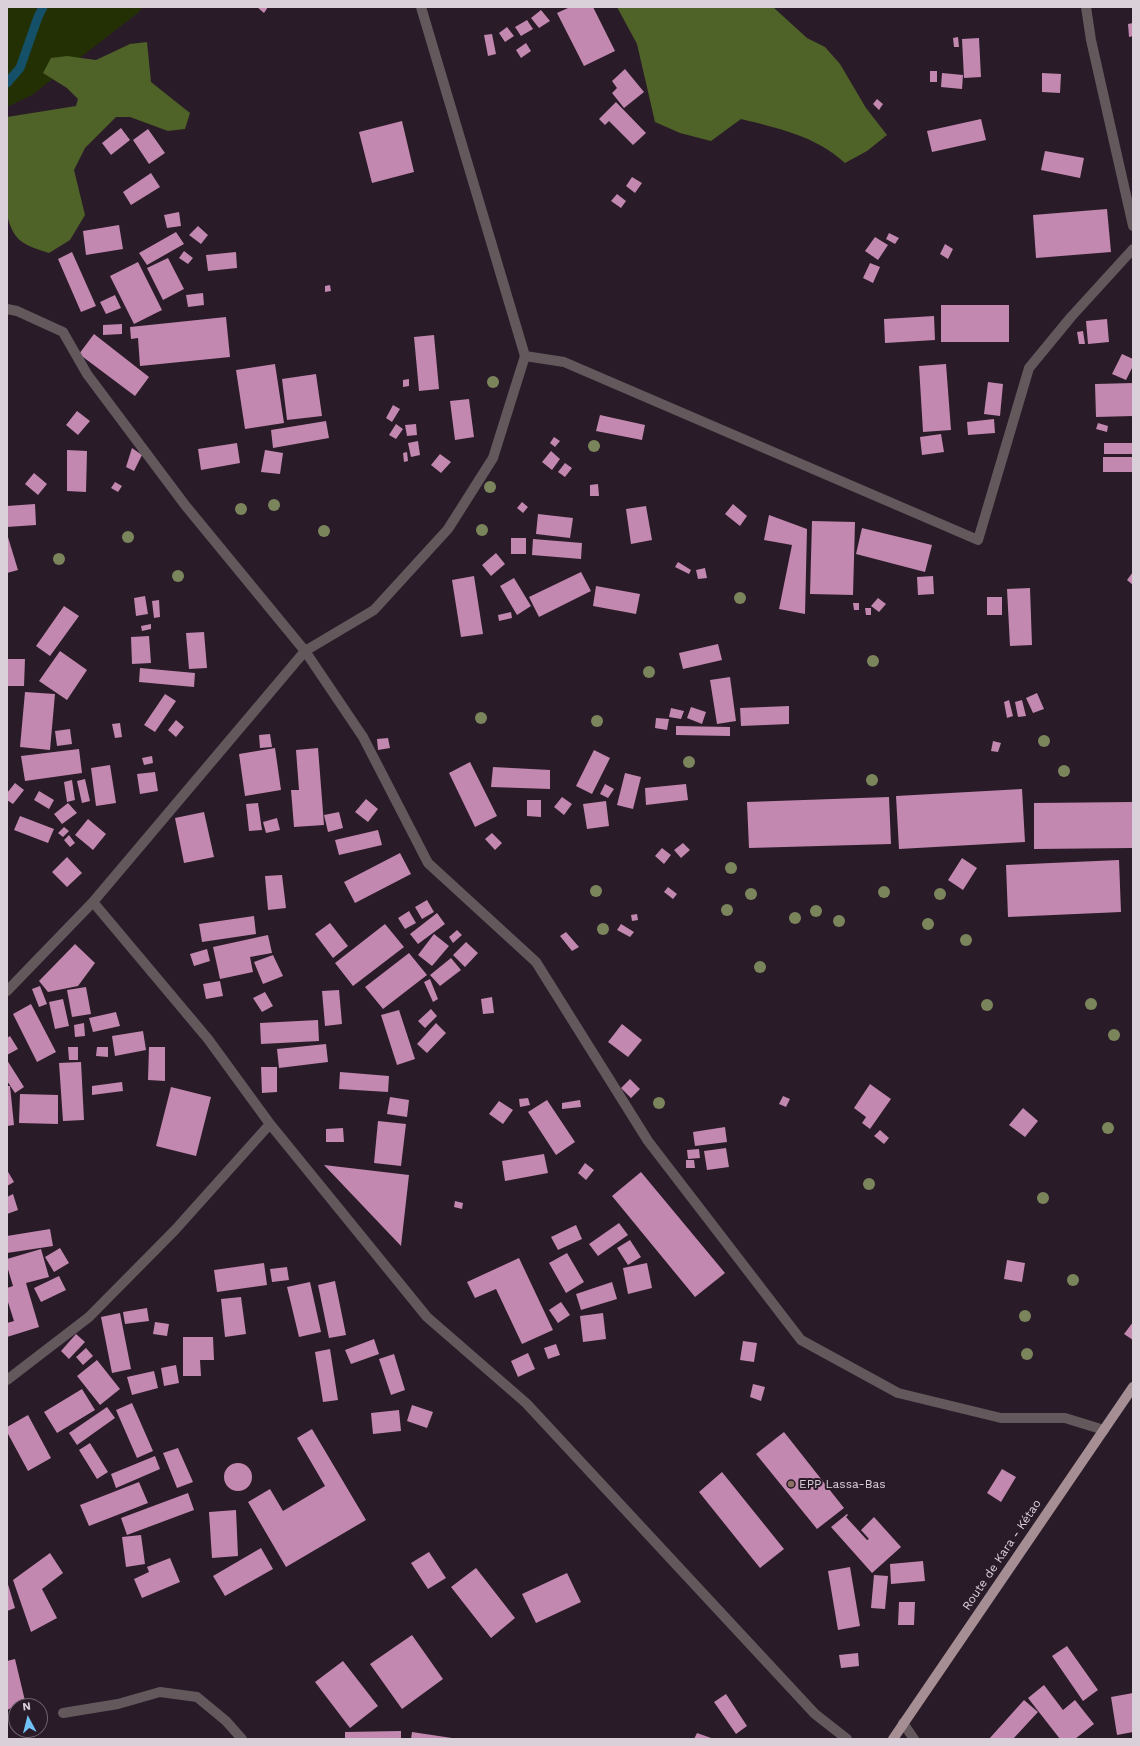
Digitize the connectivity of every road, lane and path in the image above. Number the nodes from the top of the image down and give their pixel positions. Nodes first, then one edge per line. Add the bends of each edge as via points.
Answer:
1 (421, 7) edge
2 (1086, 7) edge
3 (1133, 226) edge
4 (1133, 248) edge
5 (7, 309) edge
6 (526, 356) junction
7 (305, 651) junction
8 (93, 902) junction
9 (7, 991) edge
10 (270, 1124) junction
11 (7, 1380) edge
12 (1133, 1387) edge
13 (1104, 1430) junction
14 (63, 1713) dead end
15 (903, 1723) junction
16 (242, 1739) edge
17 (847, 1739) edge
18 (892, 1739) edge
19 (914, 1739) edge

1 - 6 street
2 - 3 street via 1091,40
4 - 6 street via 1029,368 978,540 564,362
5 - 7 street via 63,332 87,374 185,505
6 - 7 street via 493,458 448,529 374,610
7 - 8 street
7 - 13 street via 363,737 428,863 536,962 648,1141 801,1340 898,1393 1001,1418 1065,1418
8 - 9 street
8 - 10 street via 208,1039
10 - 11 street via 175,1230 89,1317
10 - 17 street via 427,1317 526,1403 815,1714
12 - 13 main road, Route de Kara - Kétao
13 - 15 main road, Route de Kara - Kétao
14 - 16 street via 118,1704 160,1692 197,1697 226,1721
15 - 18 main road, Route de Kara - Kétao
15 - 19 street

